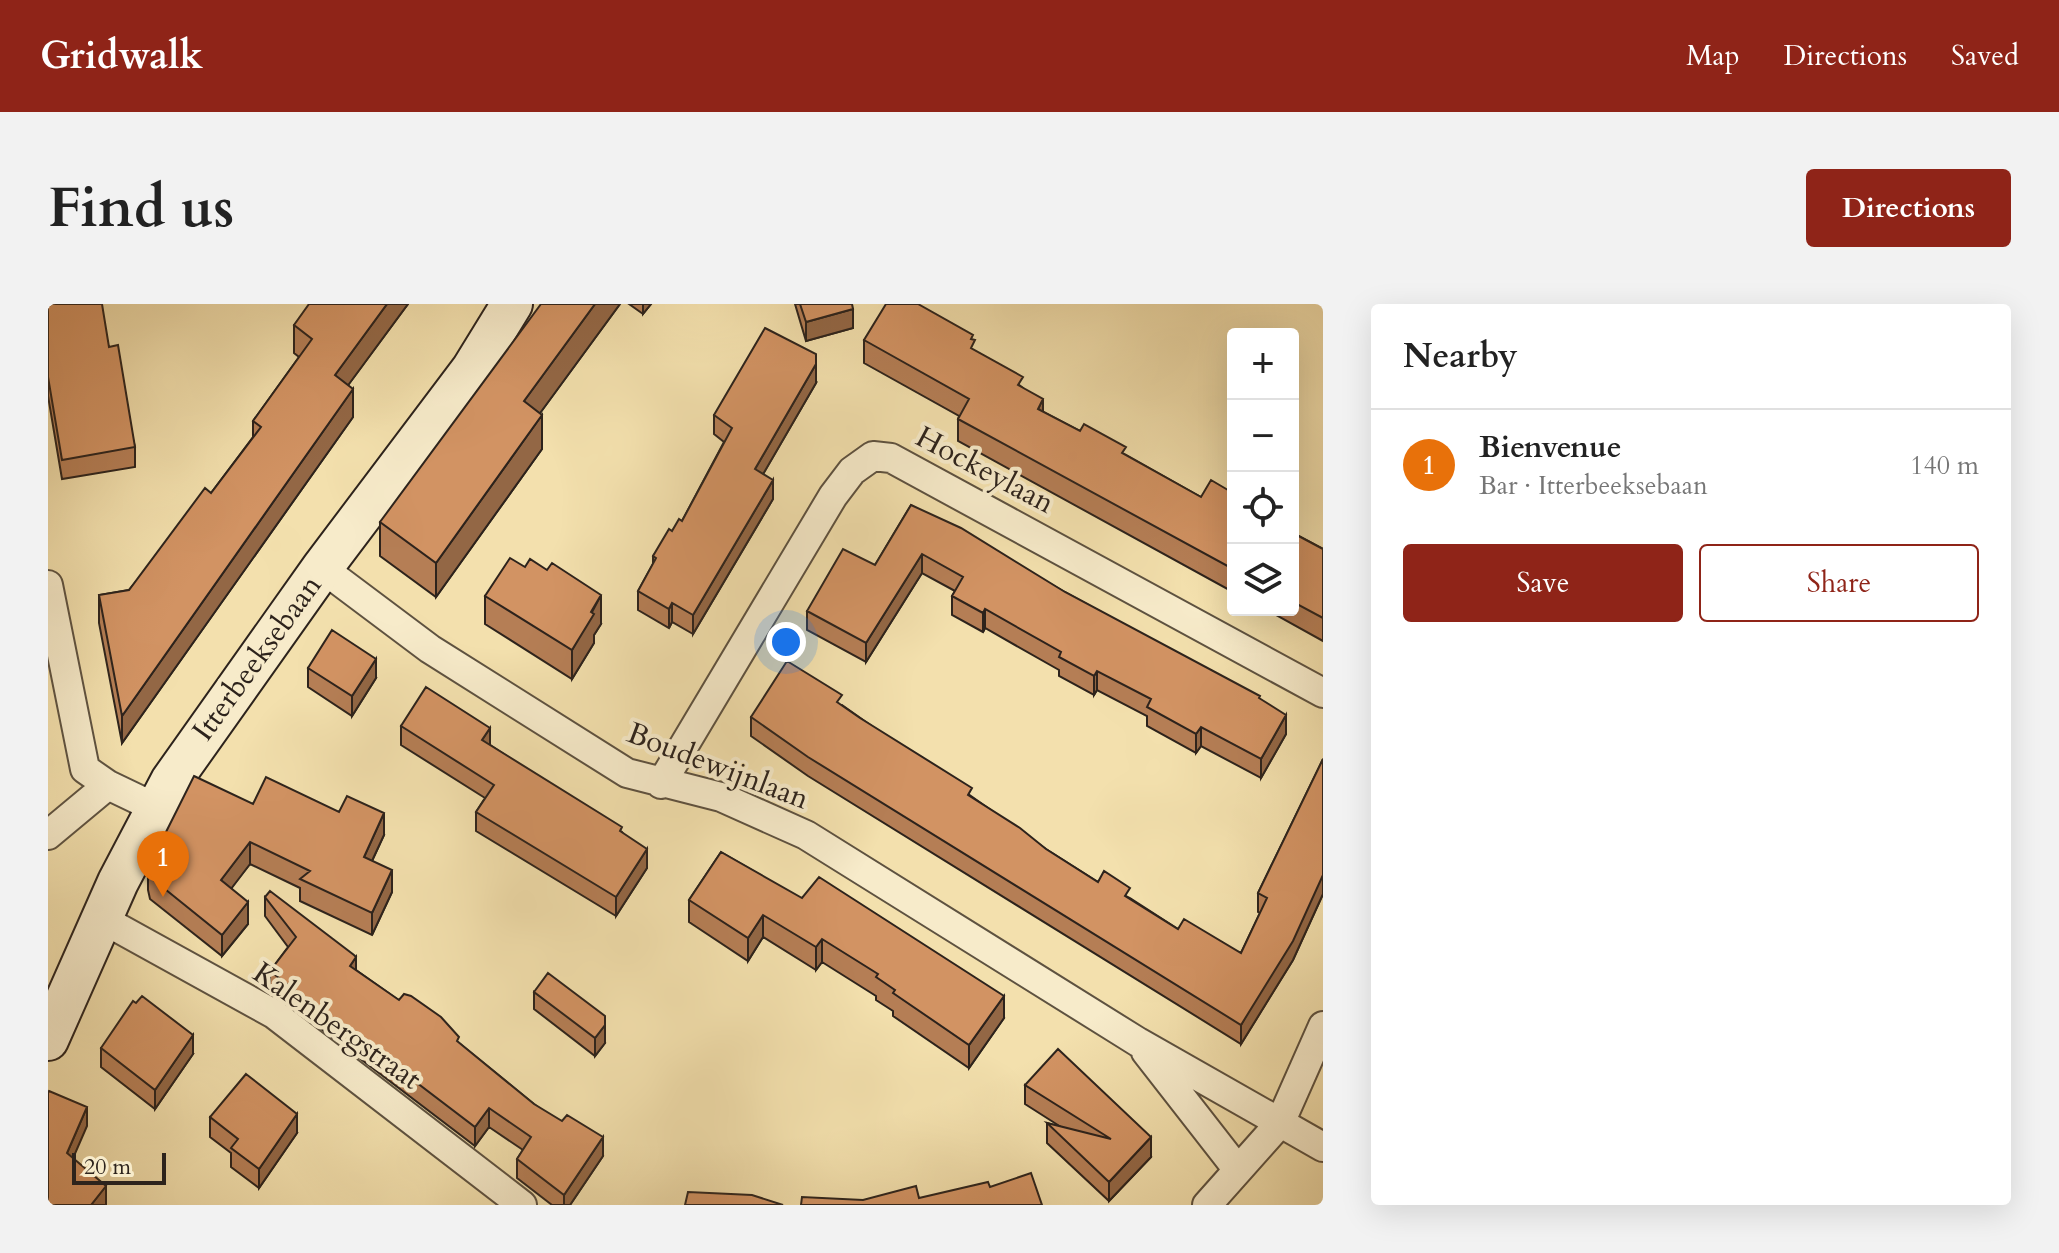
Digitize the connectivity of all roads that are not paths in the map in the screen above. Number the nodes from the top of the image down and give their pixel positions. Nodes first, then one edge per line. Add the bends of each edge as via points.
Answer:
1 (512, 304) edge
2 (322, 568) junction
3 (48, 585) edge
4 (1323, 693) edge
5 (661, 784) junction
6 (108, 785) junction
7 (156, 808) junction
8 (48, 835) edge
9 (102, 919) junction
10 (1323, 1026) edge
11 (48, 1040) edge
12 (1138, 1042) junction
13 (1280, 1123) junction
14 (1323, 1147) edge
15 (1238, 1170) junction
16 (522, 1205) edge
17 (1207, 1205) edge

1 - 2 main road, Itterbeeksebaan via 472,369
2 - 5 street, Boudewijnlaan via 430,649 627,773
2 - 7 main road, Itterbeeksebaan via 218,710
3 - 6 street via 85,769
4 - 5 street, Hockeylaan via 955,491 891,458 873,456 852,471 833,496
5 - 12 street, Boudewijnlaan via 721,797 806,835
6 - 7 street
6 - 8 street
7 - 9 main road, Itterbeeksebaan
9 - 11 main road, Itterbeeksebaan
9 - 16 street, Kalenbergstraat via 274,1014
10 - 13 street
12 - 13 street, Boudewijnlaan
12 - 15 street, Boudewijnlaan
13 - 14 street
13 - 15 street
15 - 17 street

